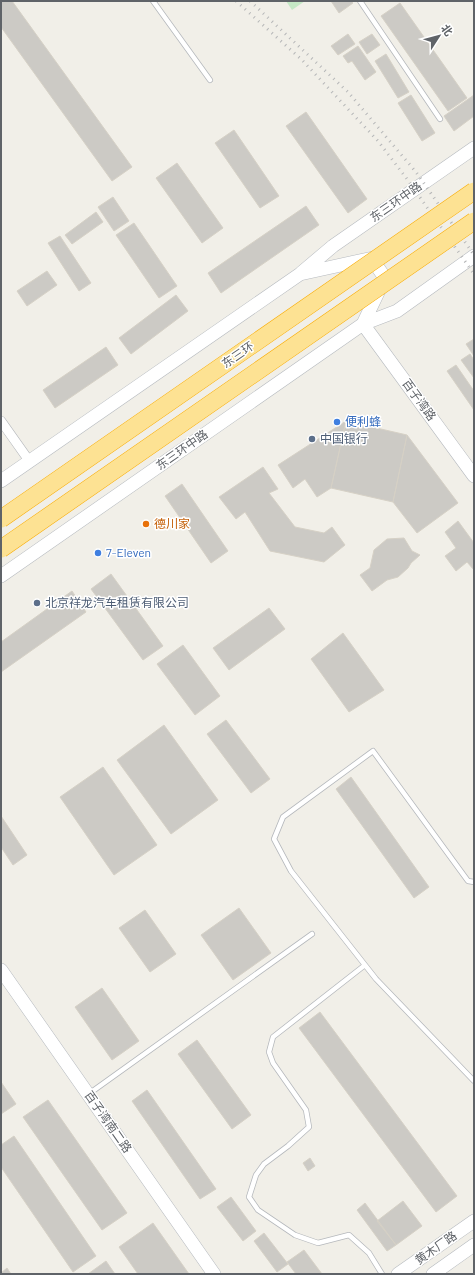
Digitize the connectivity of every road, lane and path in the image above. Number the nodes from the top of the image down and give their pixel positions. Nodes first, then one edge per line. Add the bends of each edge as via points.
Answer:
1 (153, 1) edge
2 (360, 1) edge
3 (210, 80) dead end
4 (440, 119) dead end
5 (474, 148) edge
6 (474, 187) edge
7 (474, 191) edge
8 (474, 215) edge
9 (474, 221) edge
10 (474, 256) edge
11 (372, 259) junction
12 (300, 274) junction
13 (385, 278) junction
14 (363, 324) junction
15 (1, 420) edge
16 (30, 462) junction
17 (474, 476) edge
18 (1, 481) edge
19 (1, 519) edge
20 (1, 549) edge
21 (1, 576) edge
22 (474, 882) edge
23 (312, 934) dead end
24 (365, 965) junction
25 (1, 970) edge
26 (474, 1081) edge
27 (88, 1094) junction
28 (474, 1221) edge
29 (474, 1246) edge
30 (214, 1274) edge
31 (382, 1274) edge
32 (398, 1274) edge
33 (433, 1274) edge

1 - 3 lane
2 - 4 lane
5 - 12 street, 东三环中路 via 333,246
6 - 11 street, 东三环中路
7 - 19 highway, 东三环, bridge
8 - 13 street, 东三环中路
9 - 20 highway, 东三环, bridge
10 - 14 street, 东三环中路 via 397,311
11 - 12 street, 东三环中路
11 - 13 street
12 - 16 street, 东三环中路
13 - 14 street, 东三环中路
14 - 17 street, 百子湾路
14 - 21 street, 东三环中路
15 - 16 street
16 - 18 street, 东三环中路
22 - 24 lane via 468,881 373,751 283,817 274,839 291,871
23 - 27 lane
24 - 26 lane
24 - 31 lane via 273,1037 269,1052 273,1063 306,1110 309,1127 264,1164 256,1175 249,1196 258,1210 295,1235 318,1243 349,1235 369,1254
25 - 27 street, 百子湾南二路
27 - 30 street, 百子湾南二路
28 - 32 street, 黄木厂路
29 - 33 street, 黄木厂路

